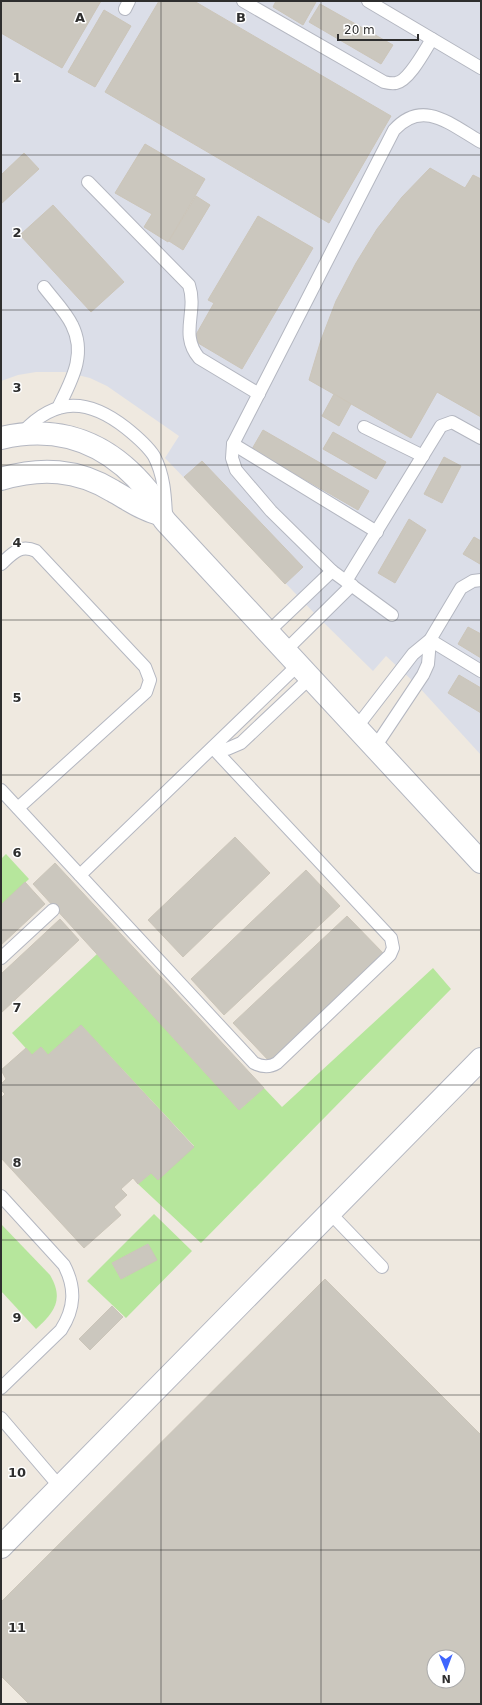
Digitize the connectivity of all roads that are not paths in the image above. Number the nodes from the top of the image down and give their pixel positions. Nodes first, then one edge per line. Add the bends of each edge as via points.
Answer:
1 (243, 1) edge
2 (368, 1) edge
3 (432, 39) junction
4 (481, 68) edge
5 (481, 142) edge
6 (88, 182) dead end
7 (44, 287) dead end
8 (259, 394) junction
9 (58, 408) junction
10 (364, 427) dead end
11 (22, 433) junction
12 (1, 438) edge
13 (481, 438) edge
14 (233, 444) junction
15 (423, 456) junction
16 (1, 479) edge
17 (162, 518) junction
18 (377, 532) junction
19 (1, 564) edge
20 (332, 571) junction
21 (481, 580) edge
22 (349, 583) junction
23 (392, 615) dead end
24 (267, 633) junction
25 (430, 640) junction
26 (298, 665) junction
27 (481, 671) edge
28 (356, 728) junction
29 (375, 747) junction
30 (213, 748) junction
31 (1, 790) edge
32 (18, 808) junction
33 (481, 862) edge
34 (80, 875) junction
35 (53, 910) dead end
36 (1, 958) edge
37 (481, 1060) edge
38 (1, 1196) edge
39 (330, 1213) junction
40 (382, 1266) dead end
41 (1, 1388) edge
42 (1, 1418) edge
43 (60, 1487) junction
44 (1, 1547) edge

1 - 3 lane via 390,84 407,76
2 - 3 lane
3 - 4 lane
5 - 8 lane via 438,117 426,114 402,121 394,130
6 - 8 lane via 189,285 192,300 189,340 192,350 199,358
7 - 9 lane via 72,325 77,340 78,365
8 - 14 lane
9 - 11 lane via 43,414
9 - 17 lane via 95,408 110,416 138,438 153,456 162,476
10 - 15 lane
11 - 12 street
11 - 17 street via 59,435 80,440 106,453 123,466 148,492
13 - 15 lane via 458,424 446,422 438,430
14 - 18 lane
14 - 20 lane via 232,458 236,470 271,511
15 - 18 lane
16 - 17 street via 16,474 48,471 74,473 97,482
17 - 24 street
18 - 22 lane
19 - 32 lane via 18,549 24,547 36,551 145,667 150,680 146,692
20 - 22 lane
20 - 24 lane
21 - 25 lane via 473,581 461,588
22 - 23 lane
22 - 26 lane
24 - 26 street
25 - 27 lane
25 - 28 lane via 413,654
25 - 29 lane via 429,658 423,675
26 - 28 street
26 - 30 lane
26 - 30 lane via 241,743 228,749
28 - 29 street
29 - 33 street
30 - 34 lane
30 - 34 lane via 391,938 393,948 390,955 277,1063 262,1066 254,1063
31 - 32 lane
32 - 34 lane
35 - 36 lane
37 - 39 street
38 - 41 lane via 64,1265 74,1291 73,1305 61,1330
39 - 40 lane
39 - 43 street
42 - 43 lane
43 - 44 street

